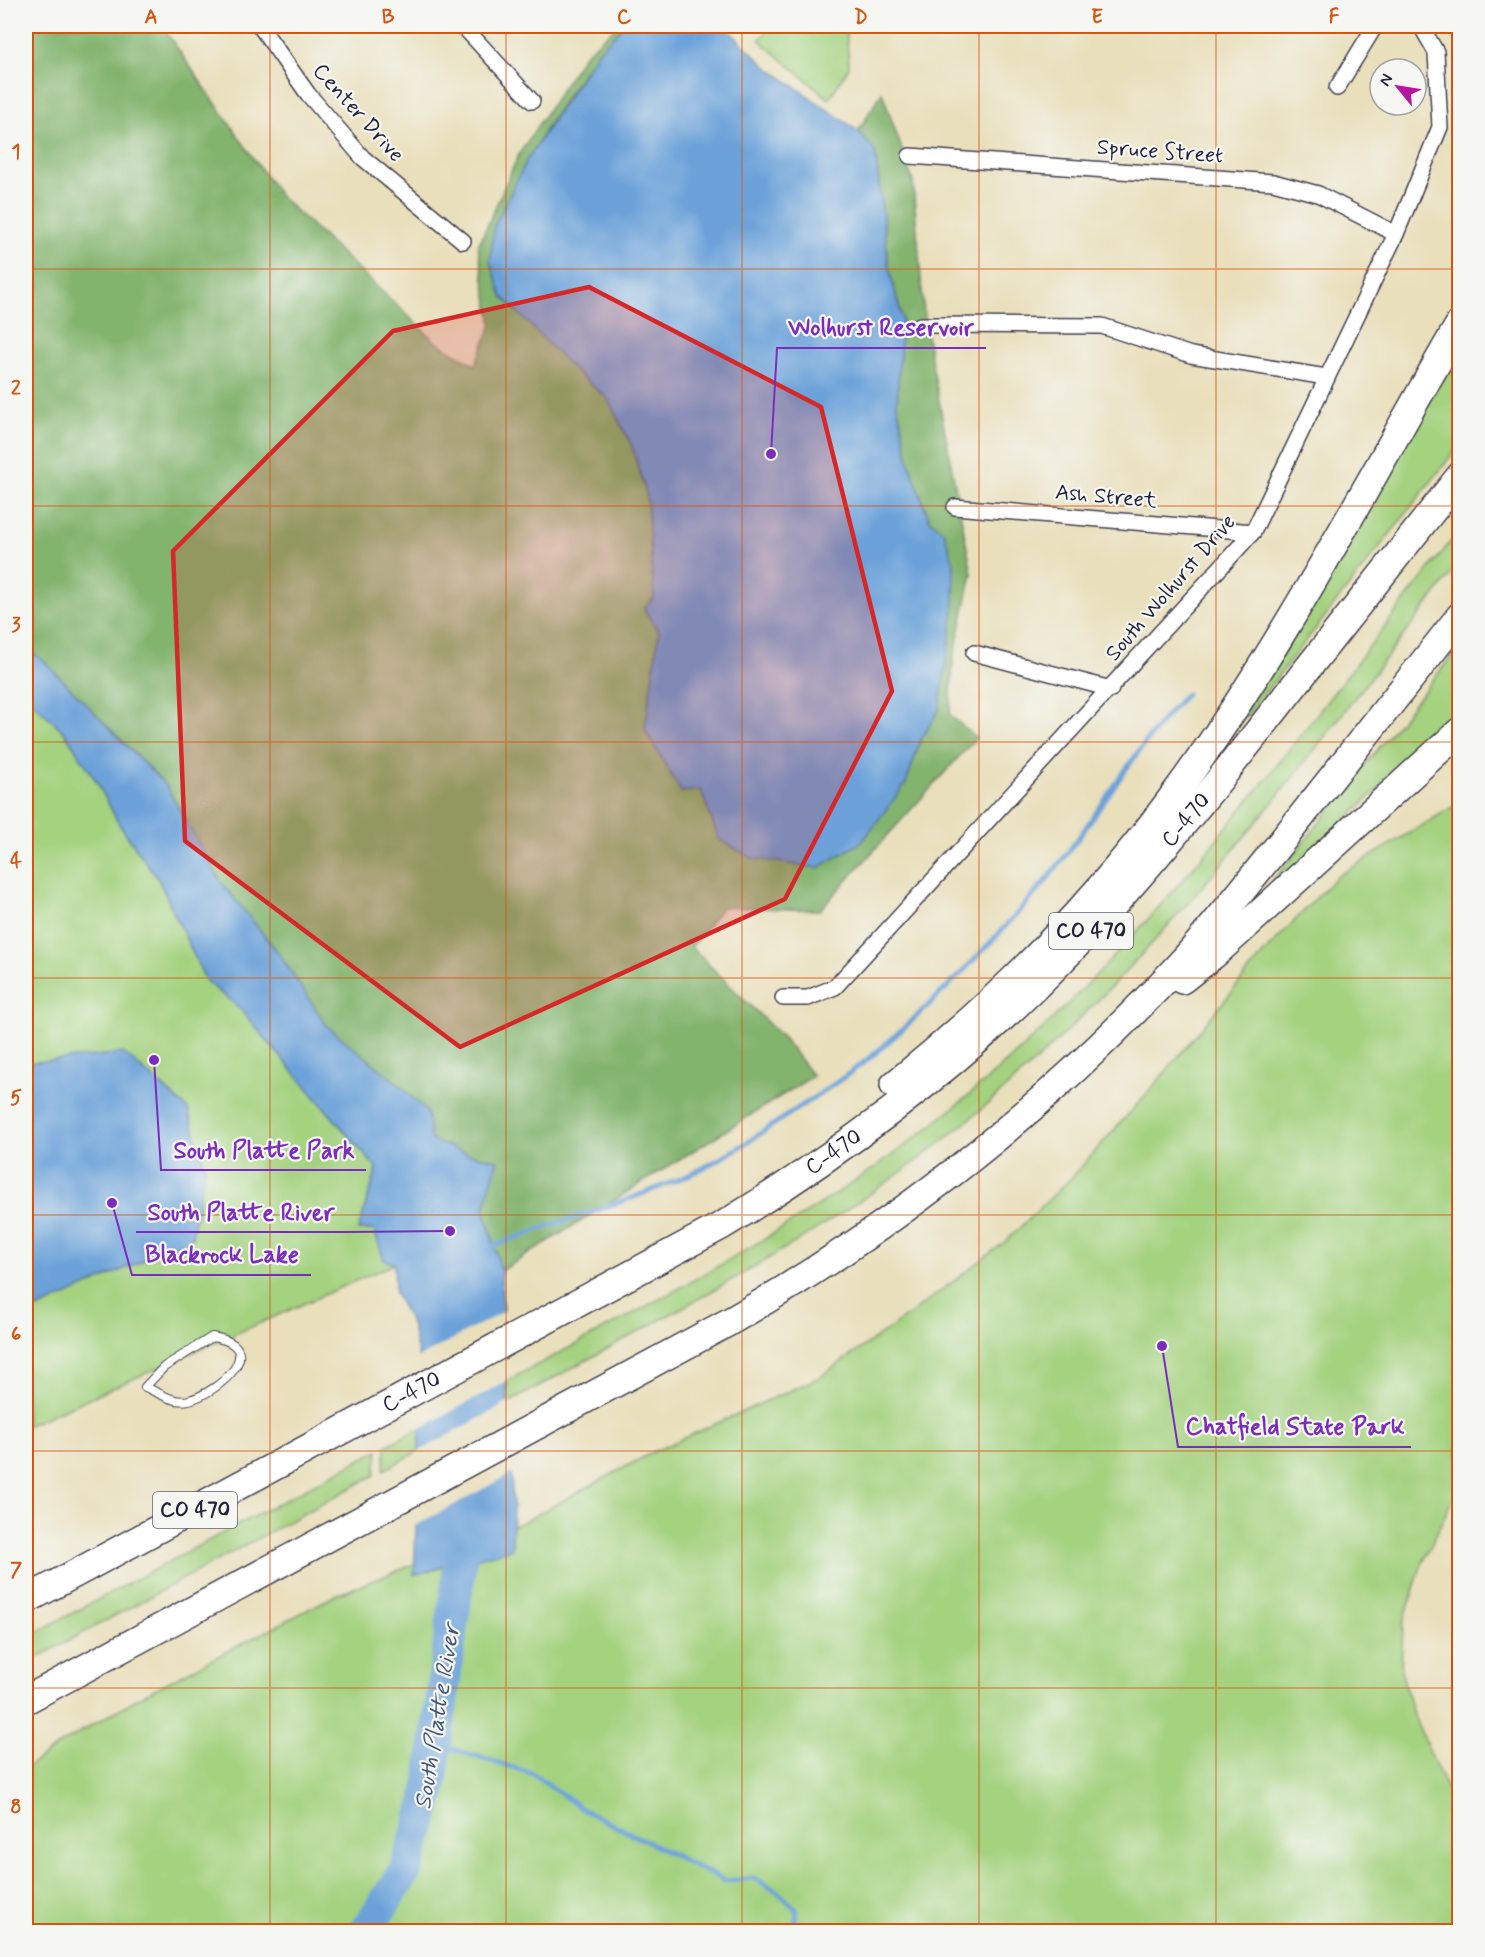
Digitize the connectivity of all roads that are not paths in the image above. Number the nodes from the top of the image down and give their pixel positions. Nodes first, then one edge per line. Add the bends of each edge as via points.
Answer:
1 (260, 26) edge
2 (463, 26) edge
3 (1375, 26) edge
4 (1421, 26) edge
5 (1337, 88) dead end
6 (532, 101) dead end
7 (910, 156) dead end
8 (1396, 234) junction
9 (463, 241) dead end
10 (1460, 323) edge
11 (920, 325) dead end
12 (1326, 377) junction
13 (1460, 477) edge
14 (955, 507) dead end
15 (1253, 532) junction
16 (1460, 616) edge
17 (974, 653) dead end
18 (1111, 689) junction
19 (1460, 731) edge
20 (783, 998) dead end
21 (1137, 1008) junction
22 (625, 1280) junction
23 (145, 1387) joint
24 (26, 1600) edge
25 (26, 1700) edge

1 - 9 street, Center Drive via 308,94 363,158
2 - 6 street
3 - 5 street
4 - 8 street, South Wolhurst Drive via 1436,52 1440,128
7 - 8 street, Spruce Street via 1274,182 1318,194
8 - 12 street, South Wolhurst Drive
10 - 22 highway via 1244,694 1169,802 1105,882 1014,978 921,1063 774,1174 651,1248
11 - 12 street via 1102,326 1191,355
12 - 15 street, South Wolhurst Drive
13 - 22 highway, C-470 / CO 470 via 1173,839 1118,903 1032,991 948,1066 819,1164 723,1225
14 - 15 street, Ash Street
15 - 18 street, South Wolhurst Drive
16 - 21 highway via 1239,894
17 - 18 street
18 - 20 street, South Wolhurst Drive via 835,987 808,998
19 - 21 highway via 1215,954
21 - 25 highway via 1013,1124 951,1175 888,1222 760,1304
22 - 24 highway, C-470 / CO 470
23 - 23 lane via 174,1400 188,1401 228,1380 239,1358 233,1345 212,1337 164,1367

